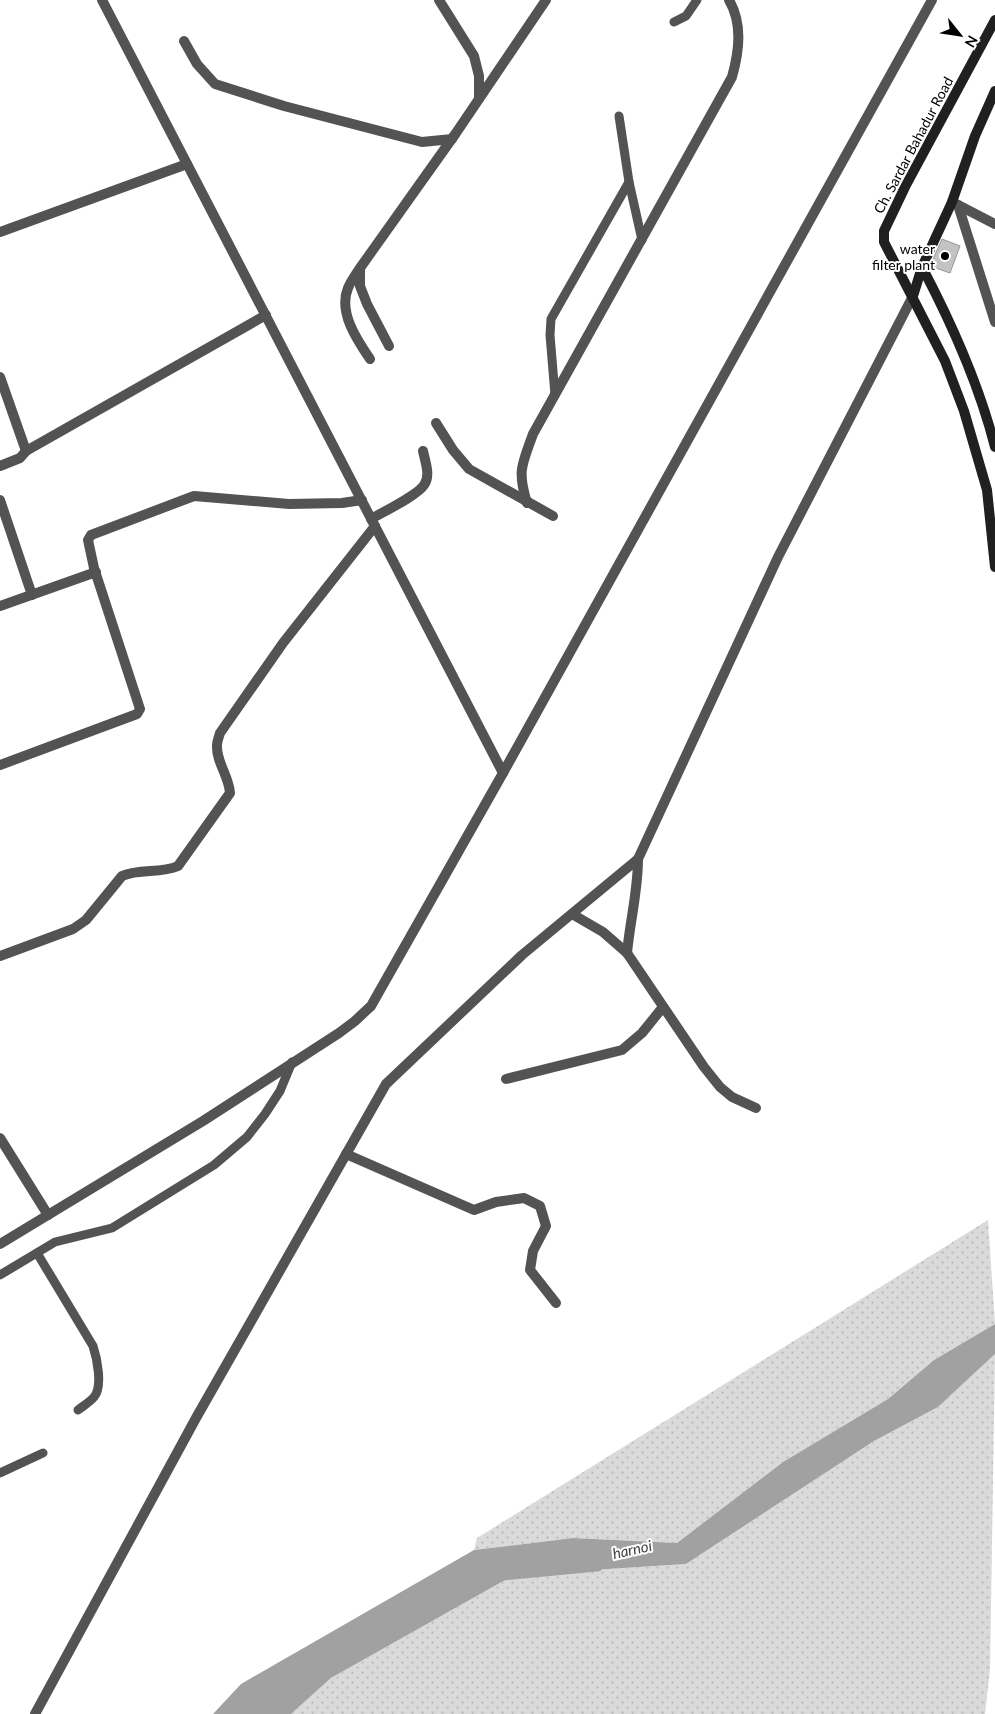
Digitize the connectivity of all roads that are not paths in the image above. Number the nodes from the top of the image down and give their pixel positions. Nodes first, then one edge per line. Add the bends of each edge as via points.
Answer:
1 (102, 0) edge
2 (438, 0) edge
3 (546, 0) edge
4 (697, 0) edge
5 (728, 0) edge
6 (932, 0) edge
7 (995, 20) edge
8 (674, 22) dead end
9 (184, 42) dead end
10 (995, 92) edge
11 (479, 99) junction
12 (619, 116) dead end
13 (452, 139) junction
14 (187, 164) junction
15 (629, 182) junction
16 (955, 204) junction
17 (995, 224) edge
18 (0, 232) edge
19 (642, 240) junction
20 (922, 266) junction
21 (360, 268) junction
22 (913, 296) junction
23 (266, 316) junction
24 (995, 322) edge
25 (389, 346) dead end
26 (370, 359) dead end
27 (0, 377) edge
28 (555, 395) junction
29 (436, 423) dead end
30 (995, 447) edge
31 (423, 451) dead end
32 (26, 452) junction
33 (0, 466) edge
34 (0, 500) edge
35 (362, 500) junction
36 (527, 503) junction
37 (553, 516) dead end
38 (373, 522) junction
39 (995, 567) edge
40 (96, 572) junction
41 (32, 595) junction
42 (0, 606) edge
43 (0, 765) edge
44 (503, 773) junction
45 (638, 858) junction
46 (572, 914) junction
47 (627, 953) junction
48 (0, 956) edge
49 (663, 1007) junction
50 (292, 1062) junction
51 (506, 1079) dead end
52 (756, 1108) dead end
53 (0, 1138) edge
54 (346, 1154) junction
55 (48, 1215) junction
56 (0, 1244) edge
57 (37, 1253) junction
58 (0, 1276) edge
59 (556, 1303) dead end
60 (78, 1410) dead end
61 (43, 1453) dead end
62 (0, 1473) edge
63 (35, 1714) edge

1 - 14 street
2 - 11 street via 474,56 479,76
3 - 11 street
4 - 8 lane via 686,16
5 - 19 street via 739,31 732,77
6 - 44 street
7 - 22 main road, Ch. Sardar Bahadur Road via 884,231 884,242
9 - 13 street via 197,64 216,84 284,106 422,142
10 - 16 main road via 975,136
11 - 13 street
12 - 15 lane
13 - 21 street
14 - 18 street
14 - 23 street
15 - 19 lane
15 - 28 lane via 552,319 550,335
16 - 17 street
16 - 20 main road
16 - 24 street
19 - 28 street
20 - 22 main road
20 - 30 main road via 951,323
21 - 25 street via 360,286
21 - 26 street via 348,289 344,307 356,338
22 - 39 main road, Ch. Sardar Bahadur Road via 945,361 975,445 987,490
22 - 45 street via 778,557
23 - 32 street
23 - 35 street
27 - 32 street
28 - 36 street via 533,434 521,466
29 - 36 street via 452,450 469,469
31 - 38 street via 428,472 424,485
32 - 33 street
34 - 41 street
35 - 38 street
35 - 40 street via 289,504 194,496 91,535 88,540
36 - 37 street
38 - 44 street
38 - 48 street via 220,733 217,746 219,760 230,792 178,866 122,876 86,920 73,929
40 - 41 street
40 - 43 street via 140,709 137,714
41 - 42 street
44 - 50 street via 371,1006 356,1020
45 - 46 street
45 - 47 street via 638,885
46 - 47 street via 603,932
46 - 54 street via 522,955 386,1084
47 - 49 street
49 - 51 street via 642,1033 622,1050
49 - 52 street via 720,1087 732,1097
50 - 55 street via 203,1121
50 - 57 lane via 280,1091 265,1114 247,1137 214,1165 112,1228 55,1242
53 - 55 street
54 - 59 street via 474,1210 496,1202 524,1198 540,1206 546,1226 533,1251 530,1270
54 - 63 street via 196,1418
55 - 56 street
57 - 58 lane
57 - 60 lane via 93,1346 98,1362 95,1396
61 - 62 lane

